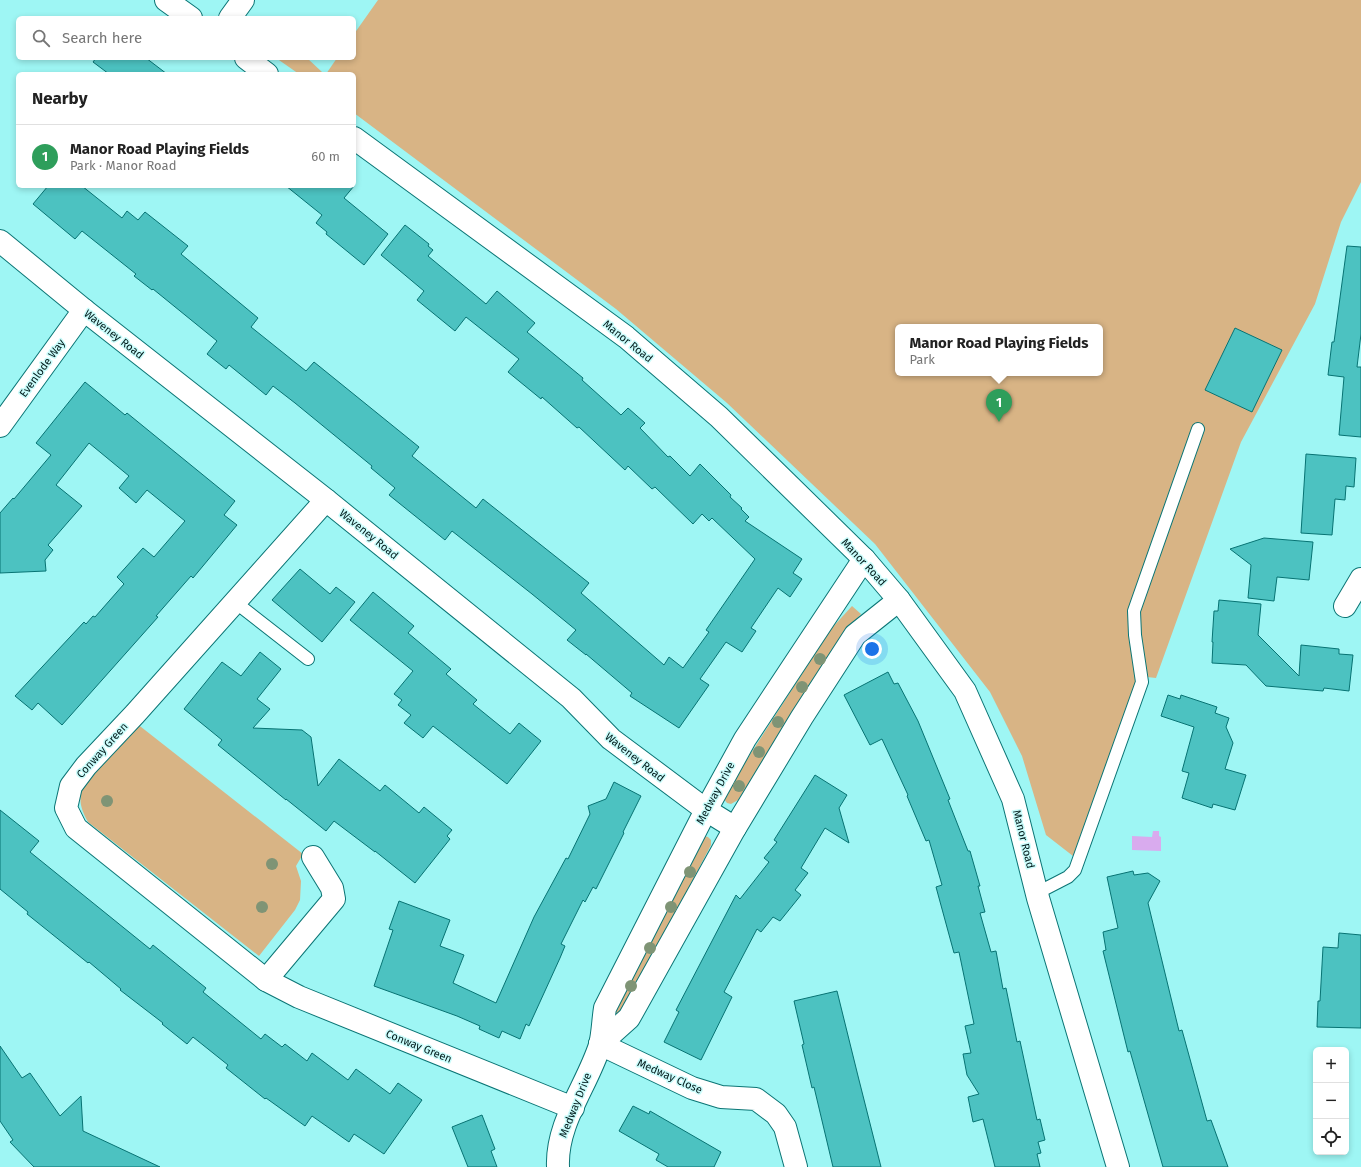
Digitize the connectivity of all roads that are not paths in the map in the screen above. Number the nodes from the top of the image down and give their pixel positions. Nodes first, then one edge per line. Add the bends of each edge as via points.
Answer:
1 (166, 0) edge
2 (243, 0) edge
3 (188, 16) edge
4 (231, 16) edge
5 (249, 60) edge
6 (265, 72) edge
7 (356, 139) edge
8 (0, 241) edge
9 (84, 310) junction
10 (0, 426) edge
11 (1198, 429) dead end
12 (326, 500) junction
13 (864, 559) junction
14 (1361, 579) edge
15 (899, 600) junction
16 (235, 602) junction
17 (1345, 606) dead end
18 (308, 659) dead end
19 (706, 810) junction
20 (735, 828) junction
21 (313, 857) dead end
22 (1037, 893) junction
23 (266, 980) junction
24 (600, 1044) junction
25 (573, 1108) junction
26 (558, 1167) edge
27 (796, 1167) edge
28 (1118, 1167) edge

1 - 3 street
2 - 4 street
5 - 6 street
7 - 13 street, Manor Road via 626,337 719,417
8 - 9 street, Waveney Road
9 - 10 street, Evenlode Way
9 - 12 street, Waveney Road
11 - 22 lane via 1134,612 1142,682 1075,870 1068,877
12 - 16 street, Conway Green
12 - 19 street, Waveney Road via 571,698 611,739
13 - 15 street, Manor Road
13 - 19 street, Medway Drive via 745,739
14 - 17 street
15 - 20 street, Medway Drive via 855,635
15 - 22 street, Manor Road via 965,691 1014,799
16 - 18 lane
16 - 23 street, Conway Green via 86,766 71,786 66,808 76,828
19 - 20 street, Waveney Road
19 - 24 street, Medway Drive via 605,1008
20 - 24 street, Medway Drive via 629,1018
21 - 23 street via 332,888 334,899
22 - 28 street, Manor Road
23 - 25 street, Conway Green via 299,997
24 - 25 street, Medway Drive
24 - 27 street, Medway Close via 692,1088 721,1098 756,1099 776,1114 785,1127
25 - 26 street, Medway Drive via 563,1130

